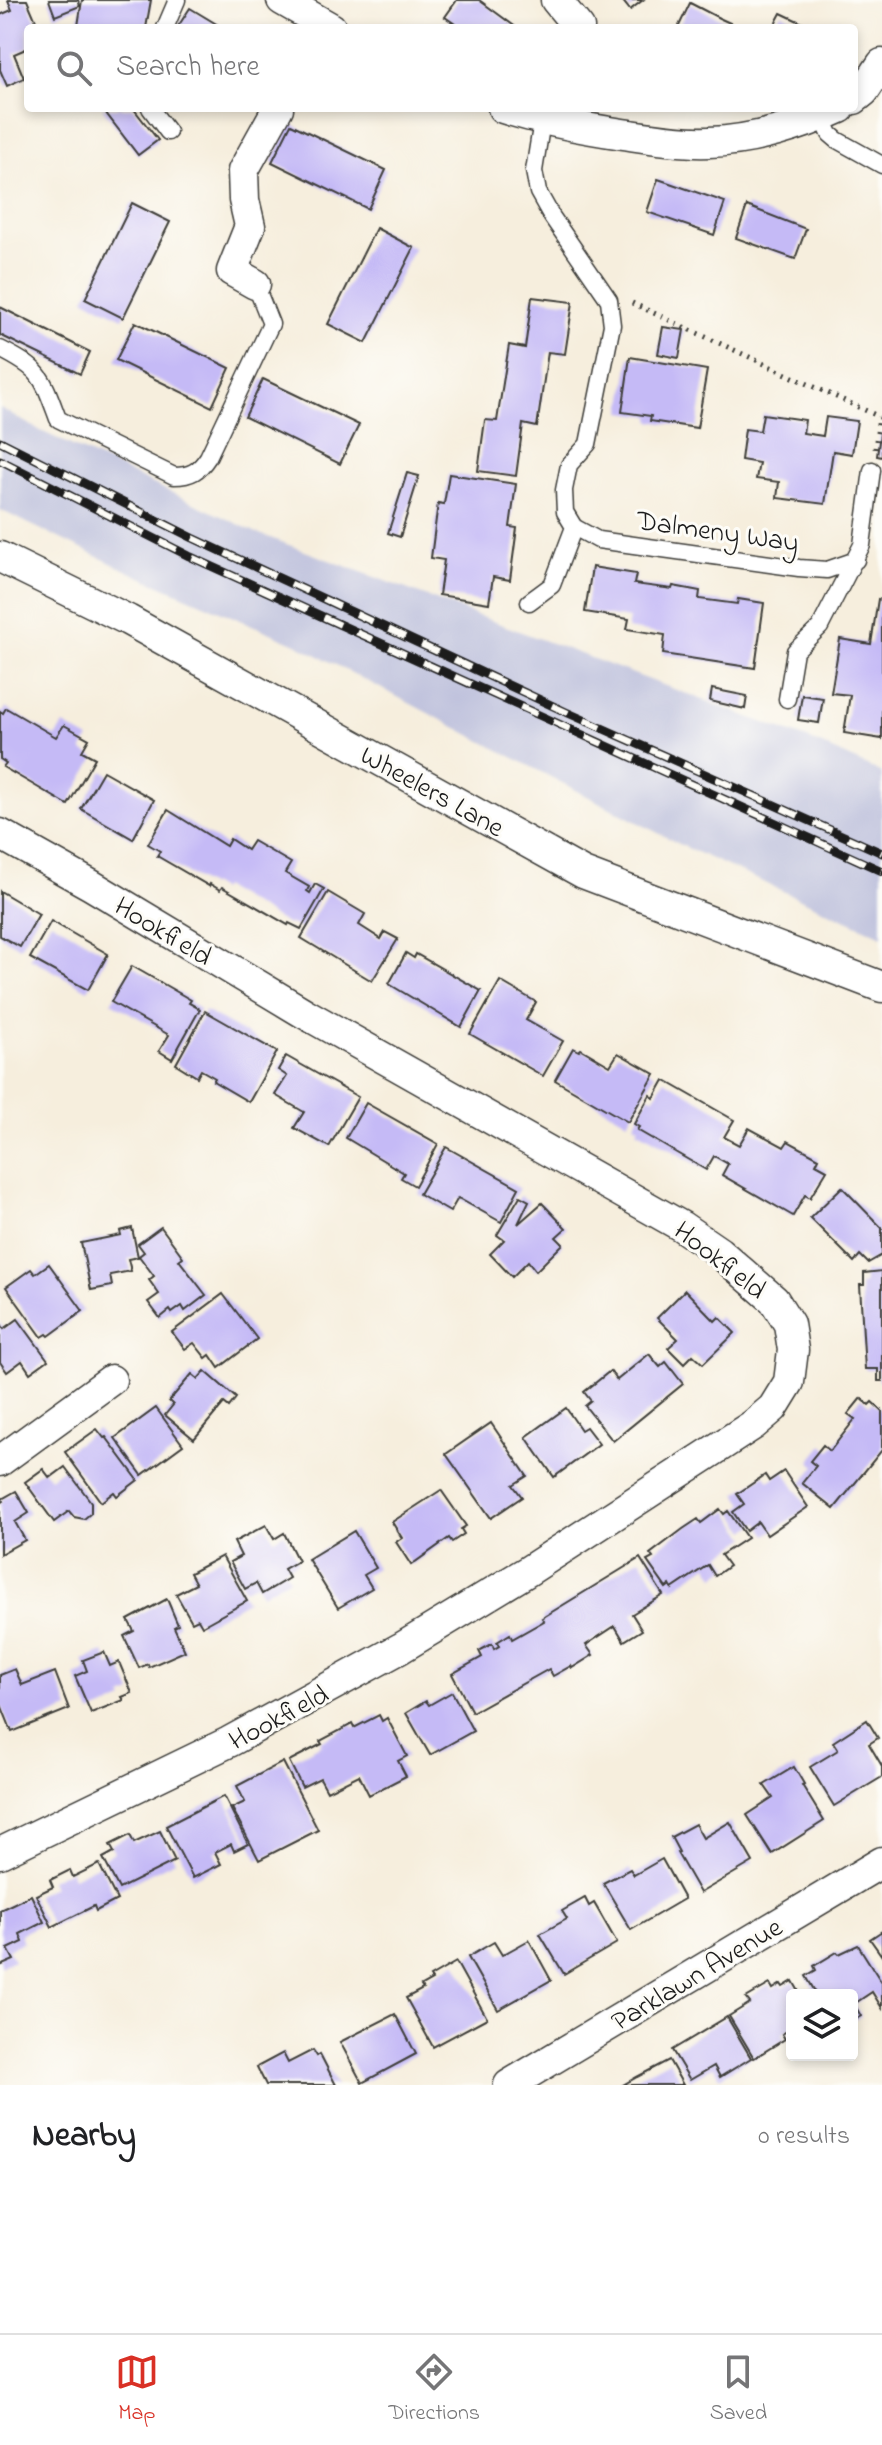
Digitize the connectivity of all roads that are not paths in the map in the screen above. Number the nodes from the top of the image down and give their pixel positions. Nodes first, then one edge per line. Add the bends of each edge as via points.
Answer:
1 (177, 0) edge
2 (282, 0) edge
3 (556, 0) edge
4 (167, 24) edge
5 (321, 24) edge
6 (576, 24) edge
7 (882, 64) edge
8 (858, 96) edge
9 (153, 112) edge
10 (276, 112) edge
11 (515, 112) edge
12 (831, 112) edge
13 (600, 119) edge
14 (542, 121) junction
15 (168, 132) dead end
16 (882, 165) edge
17 (255, 284) joint
18 (0, 349) edge
19 (872, 470) road end
20 (574, 527) junction
21 (0, 557) edge
22 (856, 560) junction
23 (529, 602) dead end
24 (787, 699) dead end
25 (0, 834) edge
26 (882, 987) edge
27 (111, 1380) dead end
28 (0, 1461) edge
29 (0, 1853) edge
30 (882, 1862) edge
31 (509, 2085) edge

1 - 4 lane
2 - 5 street
3 - 6 street
7 - 8 street
9 - 15 lane
10 - 17 street via 243,171 250,226 232,271
11 - 14 street
12 - 13 street via 747,138 708,142 655,139
12 - 16 lane via 830,134
13 - 14 street
14 - 20 lane via 534,171 538,192 609,300 612,325 588,444 569,465 564,490 565,512
17 - 18 lane via 271,324 208,457 186,476 174,476 58,419 43,379 26,362
19 - 22 lane
20 - 22 lane, Dalmeny Way via 598,540 799,568 827,570
20 - 23 lane via 552,585
21 - 26 street, Wheelers Lane via 128,620 583,873
22 - 24 lane via 820,627 795,651
25 - 29 street, Hookfield via 681,1226 774,1300 789,1324 793,1350 789,1382 773,1408 753,1425 528,1571 303,1703
27 - 28 street
30 - 31 street, Parklawn Avenue

